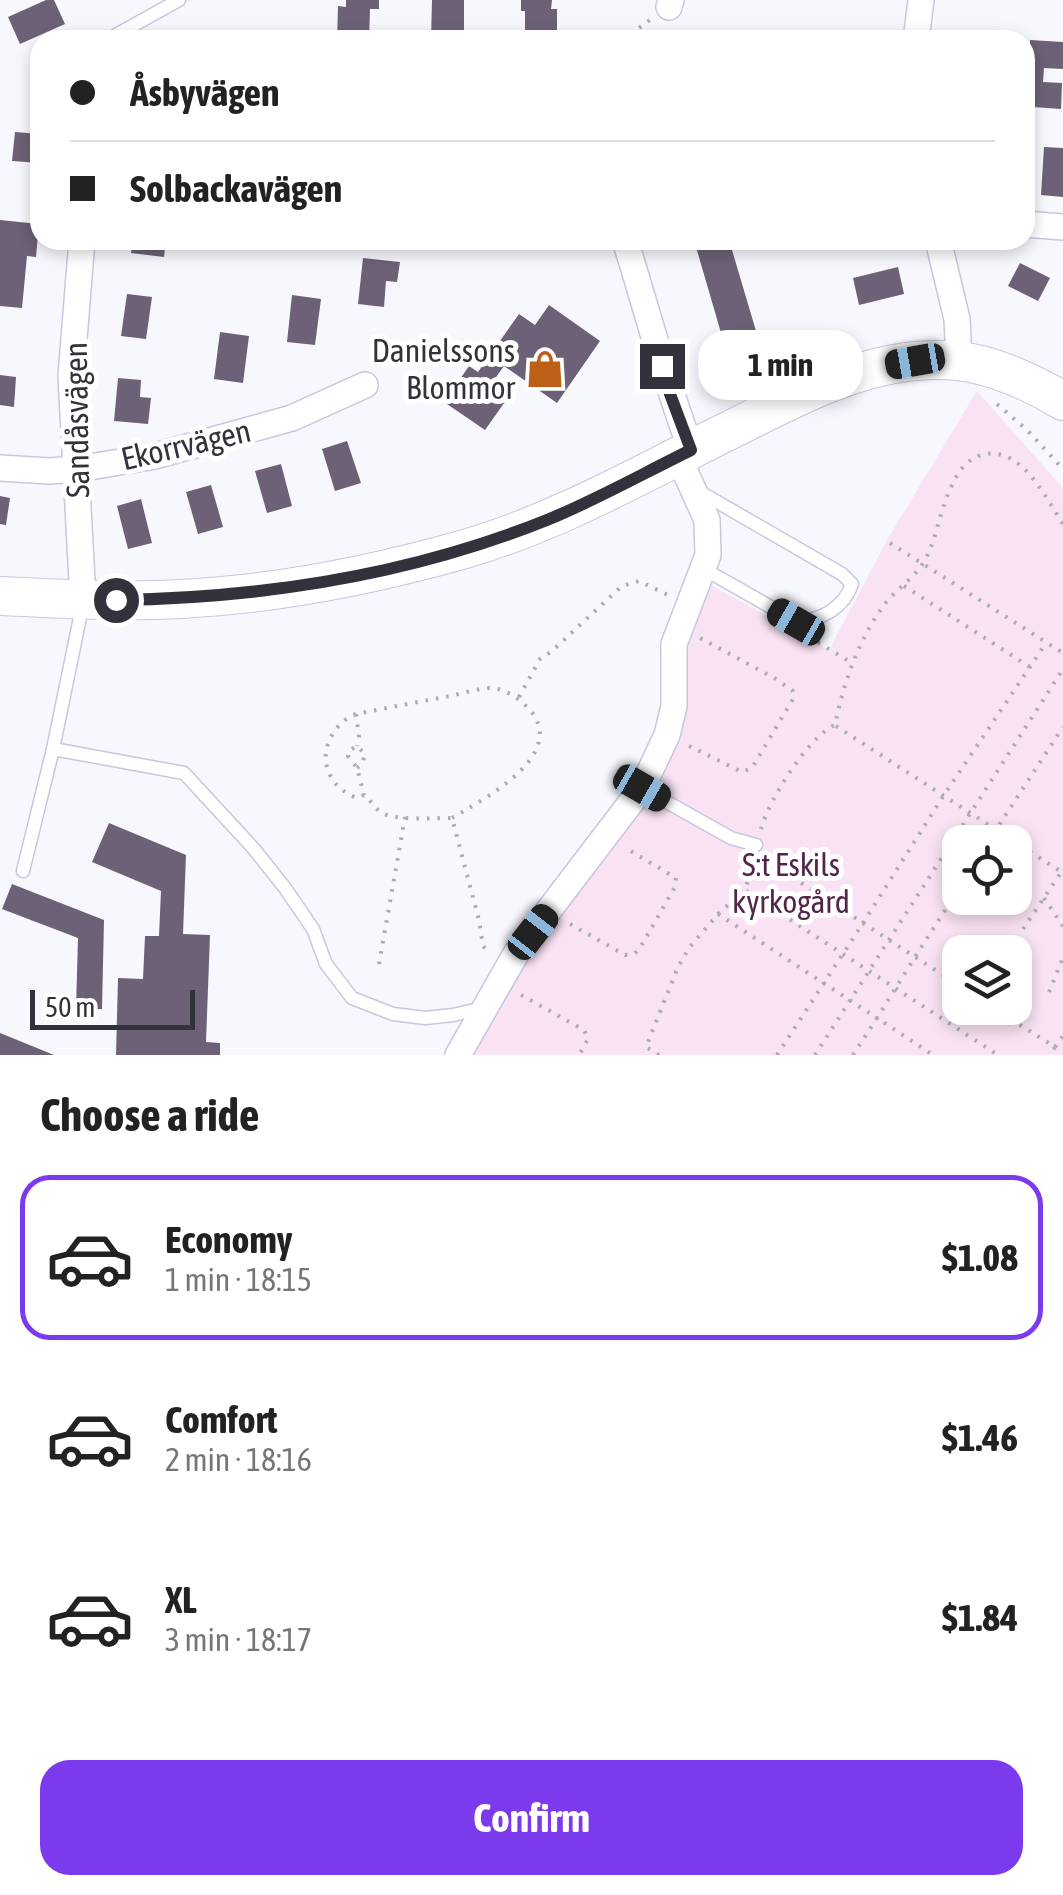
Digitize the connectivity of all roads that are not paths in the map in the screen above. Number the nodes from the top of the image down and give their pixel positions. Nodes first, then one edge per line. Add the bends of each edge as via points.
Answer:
1 (179, 0) edge
2 (921, 0) edge
3 (123, 30) edge
4 (917, 30) edge
5 (1035, 225) edge
6 (1063, 227) edge
7 (81, 250) edge
8 (628, 250) edge
9 (940, 250) edge
10 (976, 366) junction
11 (365, 385) dead end
12 (1063, 400) edge
13 (687, 465) junction
14 (0, 468) edge
15 (78, 469) junction
16 (704, 569) junction
17 (0, 596) edge
18 (83, 600) junction
19 (53, 749) junction
20 (642, 788) junction
21 (756, 845) road end
22 (23, 871) dead end
23 (483, 1008) junction
24 (458, 1055) edge

1 - 3 lane
2 - 4 street
5 - 6 street
7 - 15 street, Sandåsvägen via 72,376
8 - 13 street
9 - 10 street
10 - 12 street
10 - 13 street via 915,361 866,370 812,390
11 - 15 street, Ekorrvägen via 240,434
13 - 16 street via 707,520
13 - 16 lane via 852,584 835,608 814,621 796,622
13 - 18 street via 470,548 367,575 268,591
14 - 15 street, Ekorrvägen
15 - 18 street, Sandåsvägen
16 - 20 street via 674,644 667,735
17 - 18 street
18 - 19 lane
19 - 22 lane
19 - 23 lane via 184,773 285,888 352,998 425,1018
20 - 21 lane
20 - 23 street
23 - 24 street

